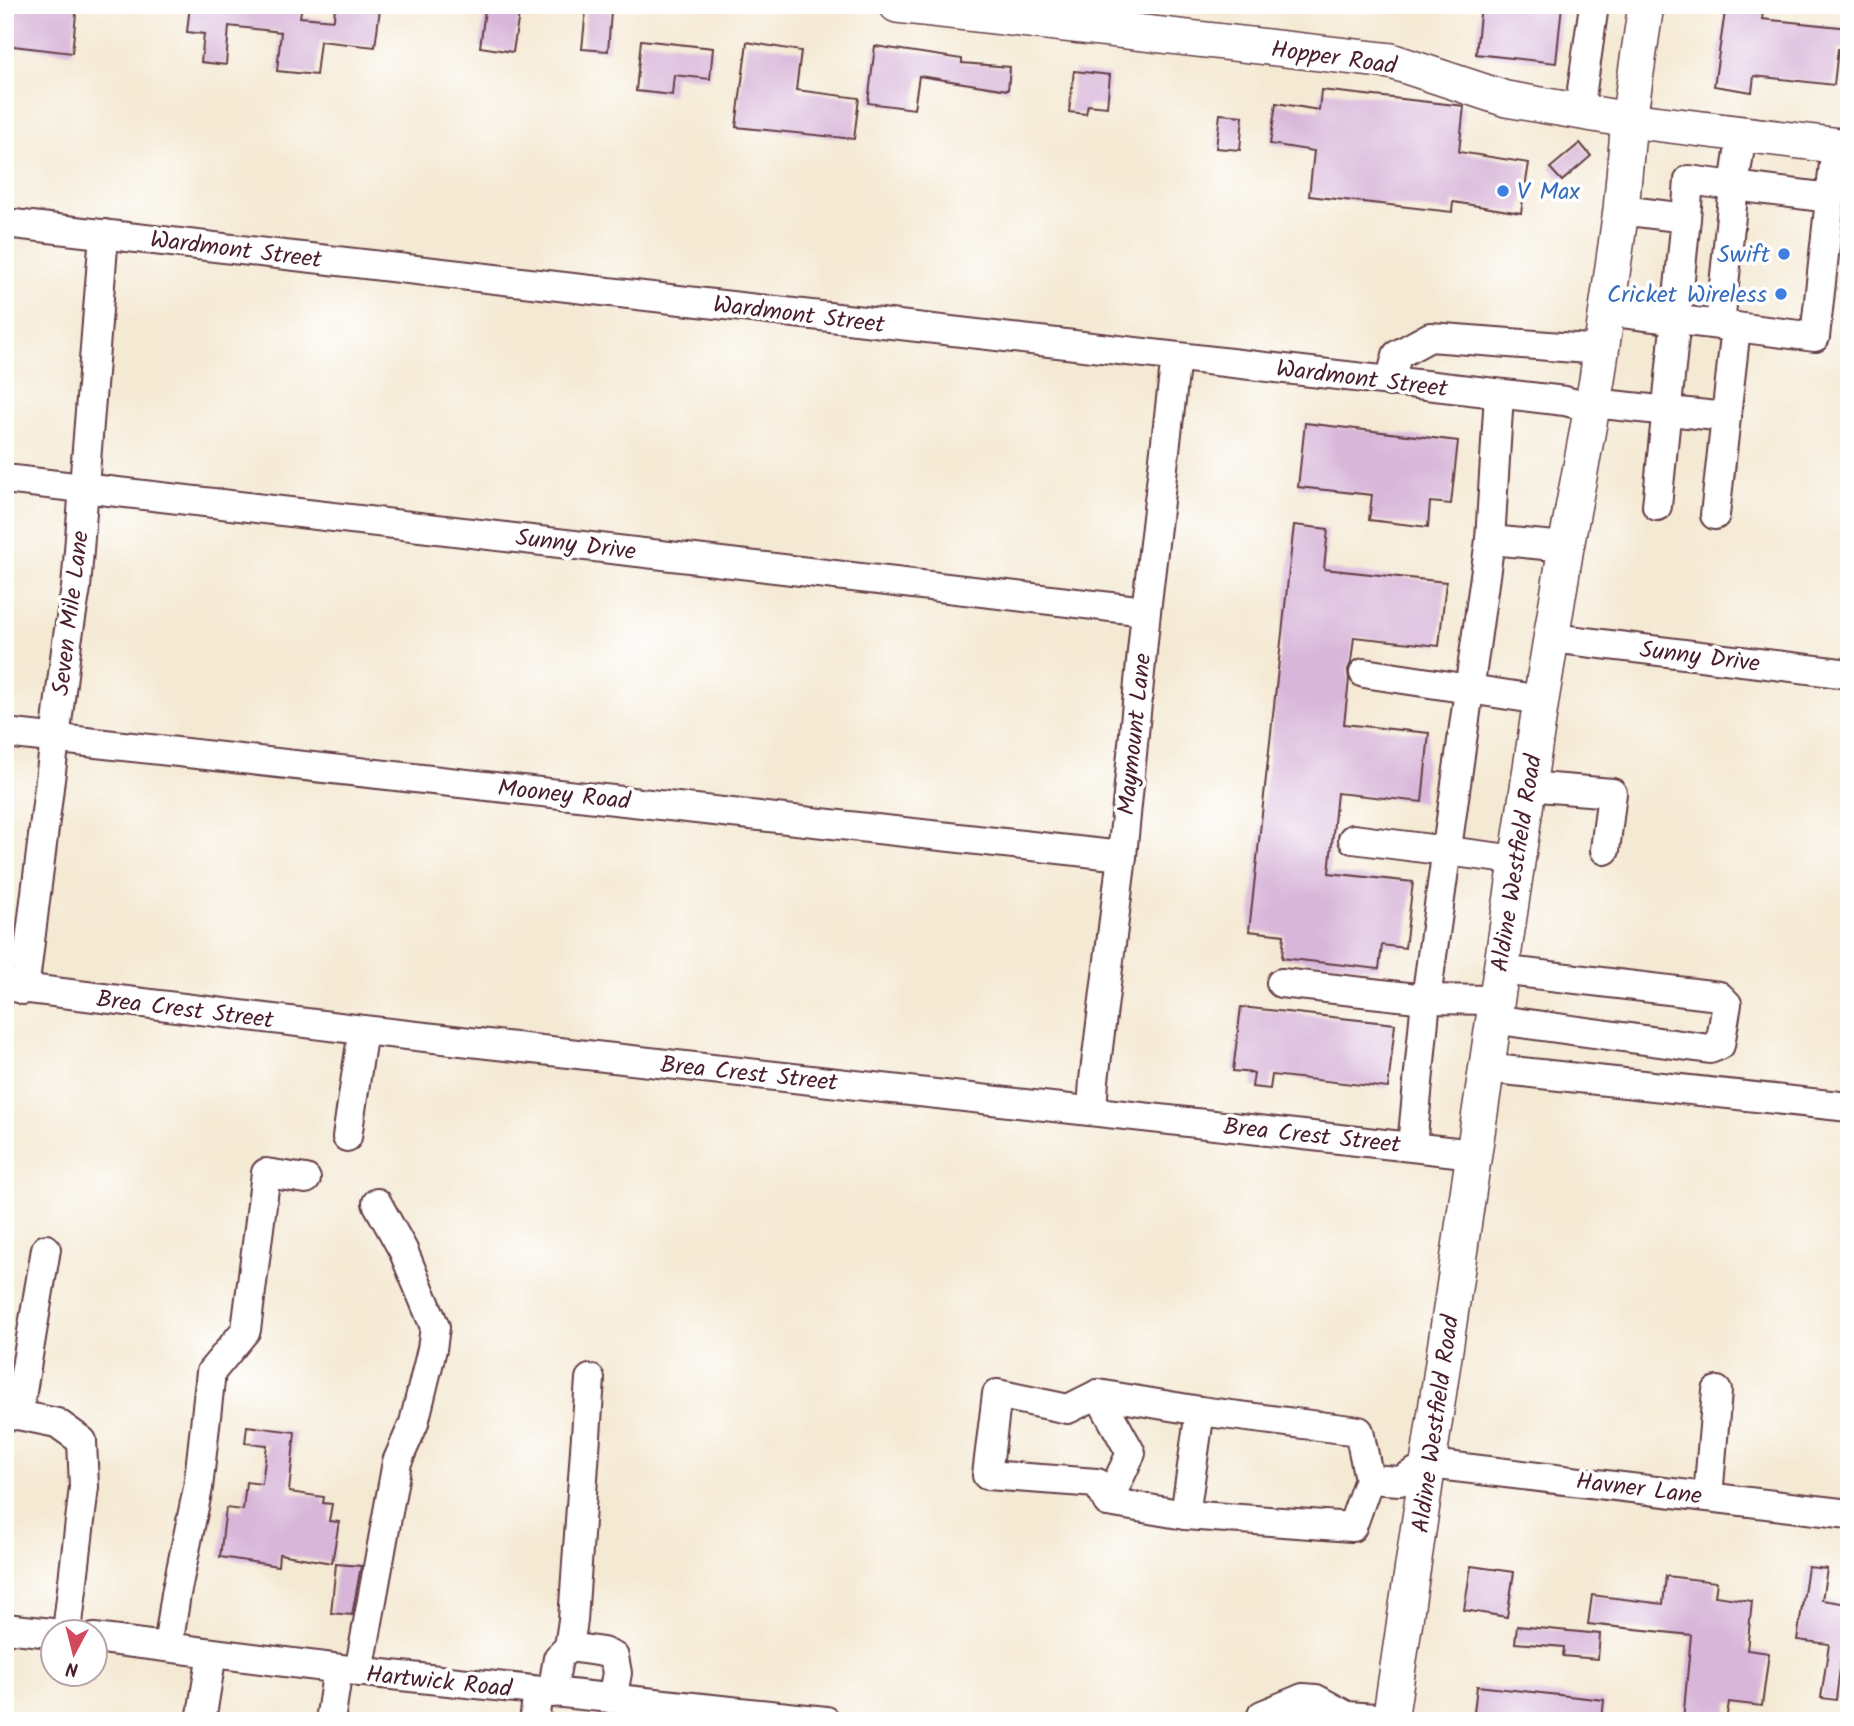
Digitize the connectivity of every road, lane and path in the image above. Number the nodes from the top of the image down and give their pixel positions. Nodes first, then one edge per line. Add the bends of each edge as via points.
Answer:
1 (897, 5) edge
2 (1594, 5) edge
3 (1646, 5) edge
4 (1579, 111) junction
5 (1629, 120) junction
6 (1742, 133) junction
7 (1842, 146) edge
8 (1734, 186) junction
9 (1830, 198) junction
10 (1621, 210) junction
11 (1686, 218) junction
12 (5, 223) edge
13 (104, 234) junction
14 (1606, 311) junction
15 (1675, 320) junction
16 (1728, 326) junction
17 (1601, 350) junction
18 (1176, 357) junction
19 (1390, 382) junction
20 (1499, 394) junction
21 (1592, 405) junction
22 (1667, 410) junction
23 (1726, 417) junction
24 (5, 479) edge
25 (83, 487) junction
26 (1657, 506) dead end
27 (1715, 515) dead end
28 (1490, 540) junction
29 (1566, 547) junction
30 (1146, 611) junction
31 (1552, 638) junction
32 (1364, 673) dead end
33 (1849, 674) edge
34 (1469, 690) junction
35 (1541, 701) junction
36 (5, 733) edge
37 (55, 738) junction
38 (1527, 786) junction
39 (1353, 839) dead end
40 (1605, 850) dead end
41 (1447, 851) junction
42 (1122, 856) junction
43 (1517, 860) junction
44 (1281, 983) dead end
45 (15, 988) edge
46 (1496, 997) junction
47 (1426, 999) junction
48 (363, 1030) junction
49 (1485, 1068) junction
50 (1849, 1107) edge
51 (1092, 1111) junction
52 (347, 1137) dead end
53 (1412, 1146) junction
54 (1474, 1154) junction
55 (306, 1179) dead end
56 (377, 1203) dead end
57 (46, 1250) dead end
58 (590, 1379) dead end
59 (1717, 1391) dead end
60 (1098, 1394) junction
61 (1200, 1411) junction
62 (12, 1415) edge
63 (1430, 1464) junction
64 (1369, 1479) junction
65 (1708, 1497) junction
66 (1108, 1502) junction
67 (1849, 1514) edge
68 (1185, 1515) junction
69 (69, 1618) edge
70 (5, 1628) edge
71 (38, 1632) edge
72 (108, 1640) edge
73 (169, 1647) junction
74 (569, 1647) junction
75 (212, 1653) junction
76 (348, 1670) junction
77 (545, 1692) junction
78 (612, 1699) junction
79 (1262, 1715) dead end
80 (766, 1718) edge
81 (1390, 1720) edge
82 (201, 1721) edge
83 (330, 1721) edge
84 (534, 1721) edge
85 (825, 1721) edge

1 - 4 main road, Hopper Road via 1391,61 1506,99
2 - 4 street
3 - 5 main road, Aldine Westfield Road
4 - 5 main road, Hopper Road
5 - 6 main road, Hopper Road
5 - 10 main road, Aldine Westfield Road
6 - 7 main road, Hopper Road
6 - 8 street
7 - 9 street
8 - 9 street
8 - 11 street via 1689,180
8 - 16 street
9 - 16 street via 1815,337
10 - 11 street
10 - 14 main road, Aldine Westfield Road
11 - 15 street
12 - 13 street, Wardmont Street
13 - 18 street, Wardmont Street
13 - 25 street, Seven Mile Lane
14 - 15 street
14 - 17 main road, Aldine Westfield Road
15 - 16 street
15 - 22 street
16 - 23 street
17 - 19 street via 1430,337 1397,355
17 - 21 main road, Aldine Westfield Road
18 - 19 street, Wardmont Street
18 - 30 street, Maymount Lane
19 - 20 street, Wardmont Street
20 - 21 street, Wardmont Street
20 - 28 street
21 - 22 street, Wardmont Street
21 - 29 main road, Aldine Westfield Road
22 - 23 street, Wardmont Street
22 - 26 street
23 - 27 street
24 - 25 street, Sunny Drive
25 - 30 street, Sunny Drive
25 - 37 street, Seven Mile Lane via 76,588
28 - 29 street
28 - 34 street
29 - 31 main road, Aldine Westfield Road
30 - 42 street, Maymount Lane
31 - 33 street, Sunny Drive
31 - 35 main road, Aldine Westfield Road
32 - 34 street
34 - 35 street
34 - 41 street
35 - 38 main road, Aldine Westfield Road
36 - 37 street, Mooney Road
37 - 42 street, Mooney Road
37 - 45 street, Seven Mile Lane
38 - 40 street via 1612,793
38 - 43 main road, Aldine Westfield Road
39 - 41 street
41 - 43 street
41 - 47 street
42 - 51 street, Maymount Lane
43 - 46 main road, Aldine Westfield Road
44 - 47 street
45 - 48 street, Brea Crest Street
46 - 46 street via 1718,996 1727,1004 1720,1045 1710,1048
46 - 47 street
46 - 49 main road, Aldine Westfield Road
47 - 53 street
48 - 51 street, Brea Crest Street
48 - 52 street
49 - 50 street
49 - 54 main road, Aldine Westfield Road
51 - 53 street, Brea Crest Street
53 - 54 street, Brea Crest Street
54 - 63 main road, Aldine Westfield Road
55 - 73 street via 267,1173 246,1330 211,1372 198,1488
56 - 76 street via 403,1250 435,1327 414,1423 397,1462
57 - 62 street
58 - 74 street
59 - 65 street
60 - 61 street
60 - 66 street via 1132,1453
60 - 66 street via 1068,1409 997,1394 987,1475 1097,1483
61 - 64 street via 1359,1431
61 - 68 street
62 - 69 street via 57,1423 82,1441 84,1487
63 - 64 street via 1399,1481
63 - 65 street, Havner Lane
63 - 81 main road, Aldine Westfield Road
64 - 68 street via 1352,1527
65 - 67 street, Havner Lane
66 - 68 street
70 - 71 street
72 - 73 street, Hartwick Road
73 - 75 street, Hartwick Road
74 - 77 street via 558,1658
74 - 78 street via 614,1657 617,1673
75 - 76 street, Hartwick Road
75 - 82 street
76 - 77 street, Hartwick Road
76 - 83 street
77 - 78 street, Hartwick Road
77 - 84 street
78 - 80 street, Hartwick Road
79 - 81 street via 1303,1698 1316,1699 1347,1716
80 - 85 street, Hartwick Road

